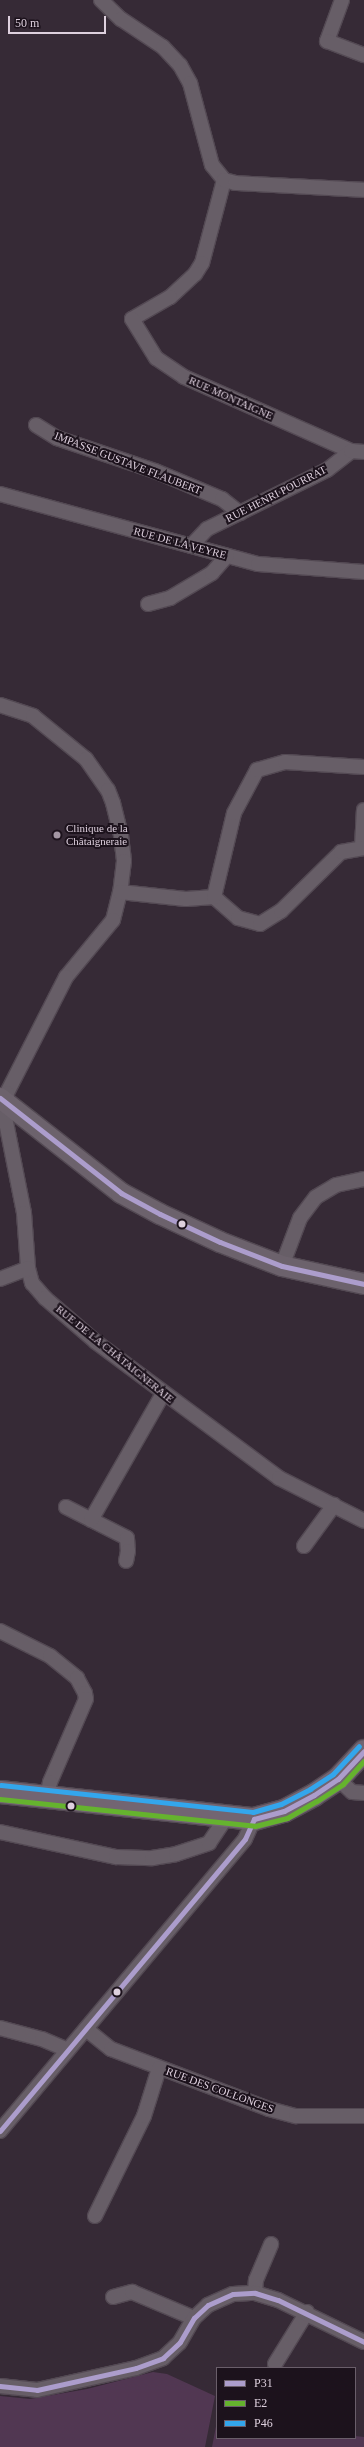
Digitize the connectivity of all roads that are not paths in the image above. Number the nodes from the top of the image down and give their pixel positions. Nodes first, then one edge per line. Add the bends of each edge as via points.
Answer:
1 (101, 0) edge
2 (342, 0) edge
3 (364, 55) edge
4 (224, 180) junction
5 (364, 190) edge
6 (36, 425) dead end
7 (357, 451) edge
8 (0, 494) edge
9 (240, 512) junction
10 (191, 546) junction
11 (227, 556) junction
12 (364, 572) edge
13 (148, 604) dead end
14 (0, 705) edge
15 (364, 767) edge
16 (364, 810) edge
17 (363, 848) edge
18 (120, 892) junction
19 (214, 896) junction
20 (2, 1100) edge
21 (364, 1179) edge
22 (282, 1266) junction
23 (28, 1268) junction
24 (0, 1279) edge
25 (364, 1284) edge
26 (163, 1394) junction
27 (334, 1505) junction
28 (66, 1508) dead end
29 (91, 1520) junction
30 (364, 1521) edge
31 (304, 1546) dead end
32 (126, 1561) dead end
33 (0, 1631) edge
34 (364, 1751) edge
35 (338, 1778) junction
36 (0, 1792) edge
37 (364, 1793) edge
38 (47, 1798) junction
39 (226, 1818) junction
40 (254, 1819) junction
41 (0, 1832) edge
42 (0, 2028) edge
43 (86, 2029) junction
44 (68, 2050) junction
45 (159, 2068) junction
46 (364, 2116) edge
47 (0, 2131) edge
48 (95, 2216) dead end
49 (270, 2244) dead end
50 (255, 2293) junction
51 (113, 2297) dead end
52 (307, 2312) junction
53 (194, 2318) junction
54 (364, 2342) edge
55 (275, 2364) dead end
56 (0, 2386) edge

1 - 4 street via 121,19 163,47 180,65 190,83 212,165
2 - 3 street via 327,41
4 - 5 street via 235,183
4 - 7 street, RUE MONTAIGNE via 202,262 195,274 170,297 132,319 156,358 184,377
6 - 9 street, IMPASSE GUSTAVE FLAUBERT via 57,438 155,471 222,499
7 - 9 street, RUE HENRI POURRAT via 327,470
8 - 10 street, RUE DE LA VEYRE
9 - 10 street, RUE HENRI POURRAT via 207,529
10 - 11 street, RUE DE LA VEYRE
11 - 12 street, RUE DE LA VEYRE via 291,568
11 - 13 street via 212,573 170,598
14 - 18 street, RUE DE LA CHÂTAIGNERAIE via 33,716 86,759 101,780 113,803 121,836 124,861
15 - 19 street via 284,762 257,770 234,813
16 - 17 street
17 - 19 street via 341,852 281,911 260,924 238,918
18 - 19 street via 186,899
18 - 20 street, RUE DE LA CHÂTAIGNERAIE via 113,920 77,962 56,994
20 - 22 street via 121,1193 220,1242
20 - 23 street, RUE DE LA CHÂTAIGNERAIE via 24,1212
21 - 22 street via 336,1185 316,1197 300,1218
22 - 25 street via 312,1275
23 - 24 street
23 - 26 street, RUE DE LA CHÂTAIGNERAIE via 32,1283 45,1298
26 - 27 street, RUE DE LA CHÂTAIGNERAIE via 279,1478
26 - 29 street
27 - 30 street, RUE DE LA CHÂTAIGNERAIE
27 - 31 street
28 - 29 street
29 - 32 street via 127,1538
33 - 38 street via 50,1656 78,1678 85,1693 86,1700 50,1782
34 - 35 main road
35 - 37 street via 352,1792
35 - 40 main road via 284,1811
36 - 38 main road
38 - 39 main road
39 - 40 main road
39 - 41 street via 209,1843 176,1854 152,1858 116,1857
40 - 43 street via 246,1838
42 - 44 street via 42,2038
43 - 44 street
43 - 45 street, RUE DES COLLONGES via 111,2049
44 - 47 street
45 - 46 street, RUE DES COLLONGES via 269,2109 296,2116
45 - 48 street via 144,2116
49 - 50 street via 256,2280
50 - 52 street
50 - 53 street via 233,2294 219,2299
51 - 53 street via 132,2292
52 - 54 street
52 - 55 street
53 - 56 street via 180,2342 162,2358 136,2368 37,2390

